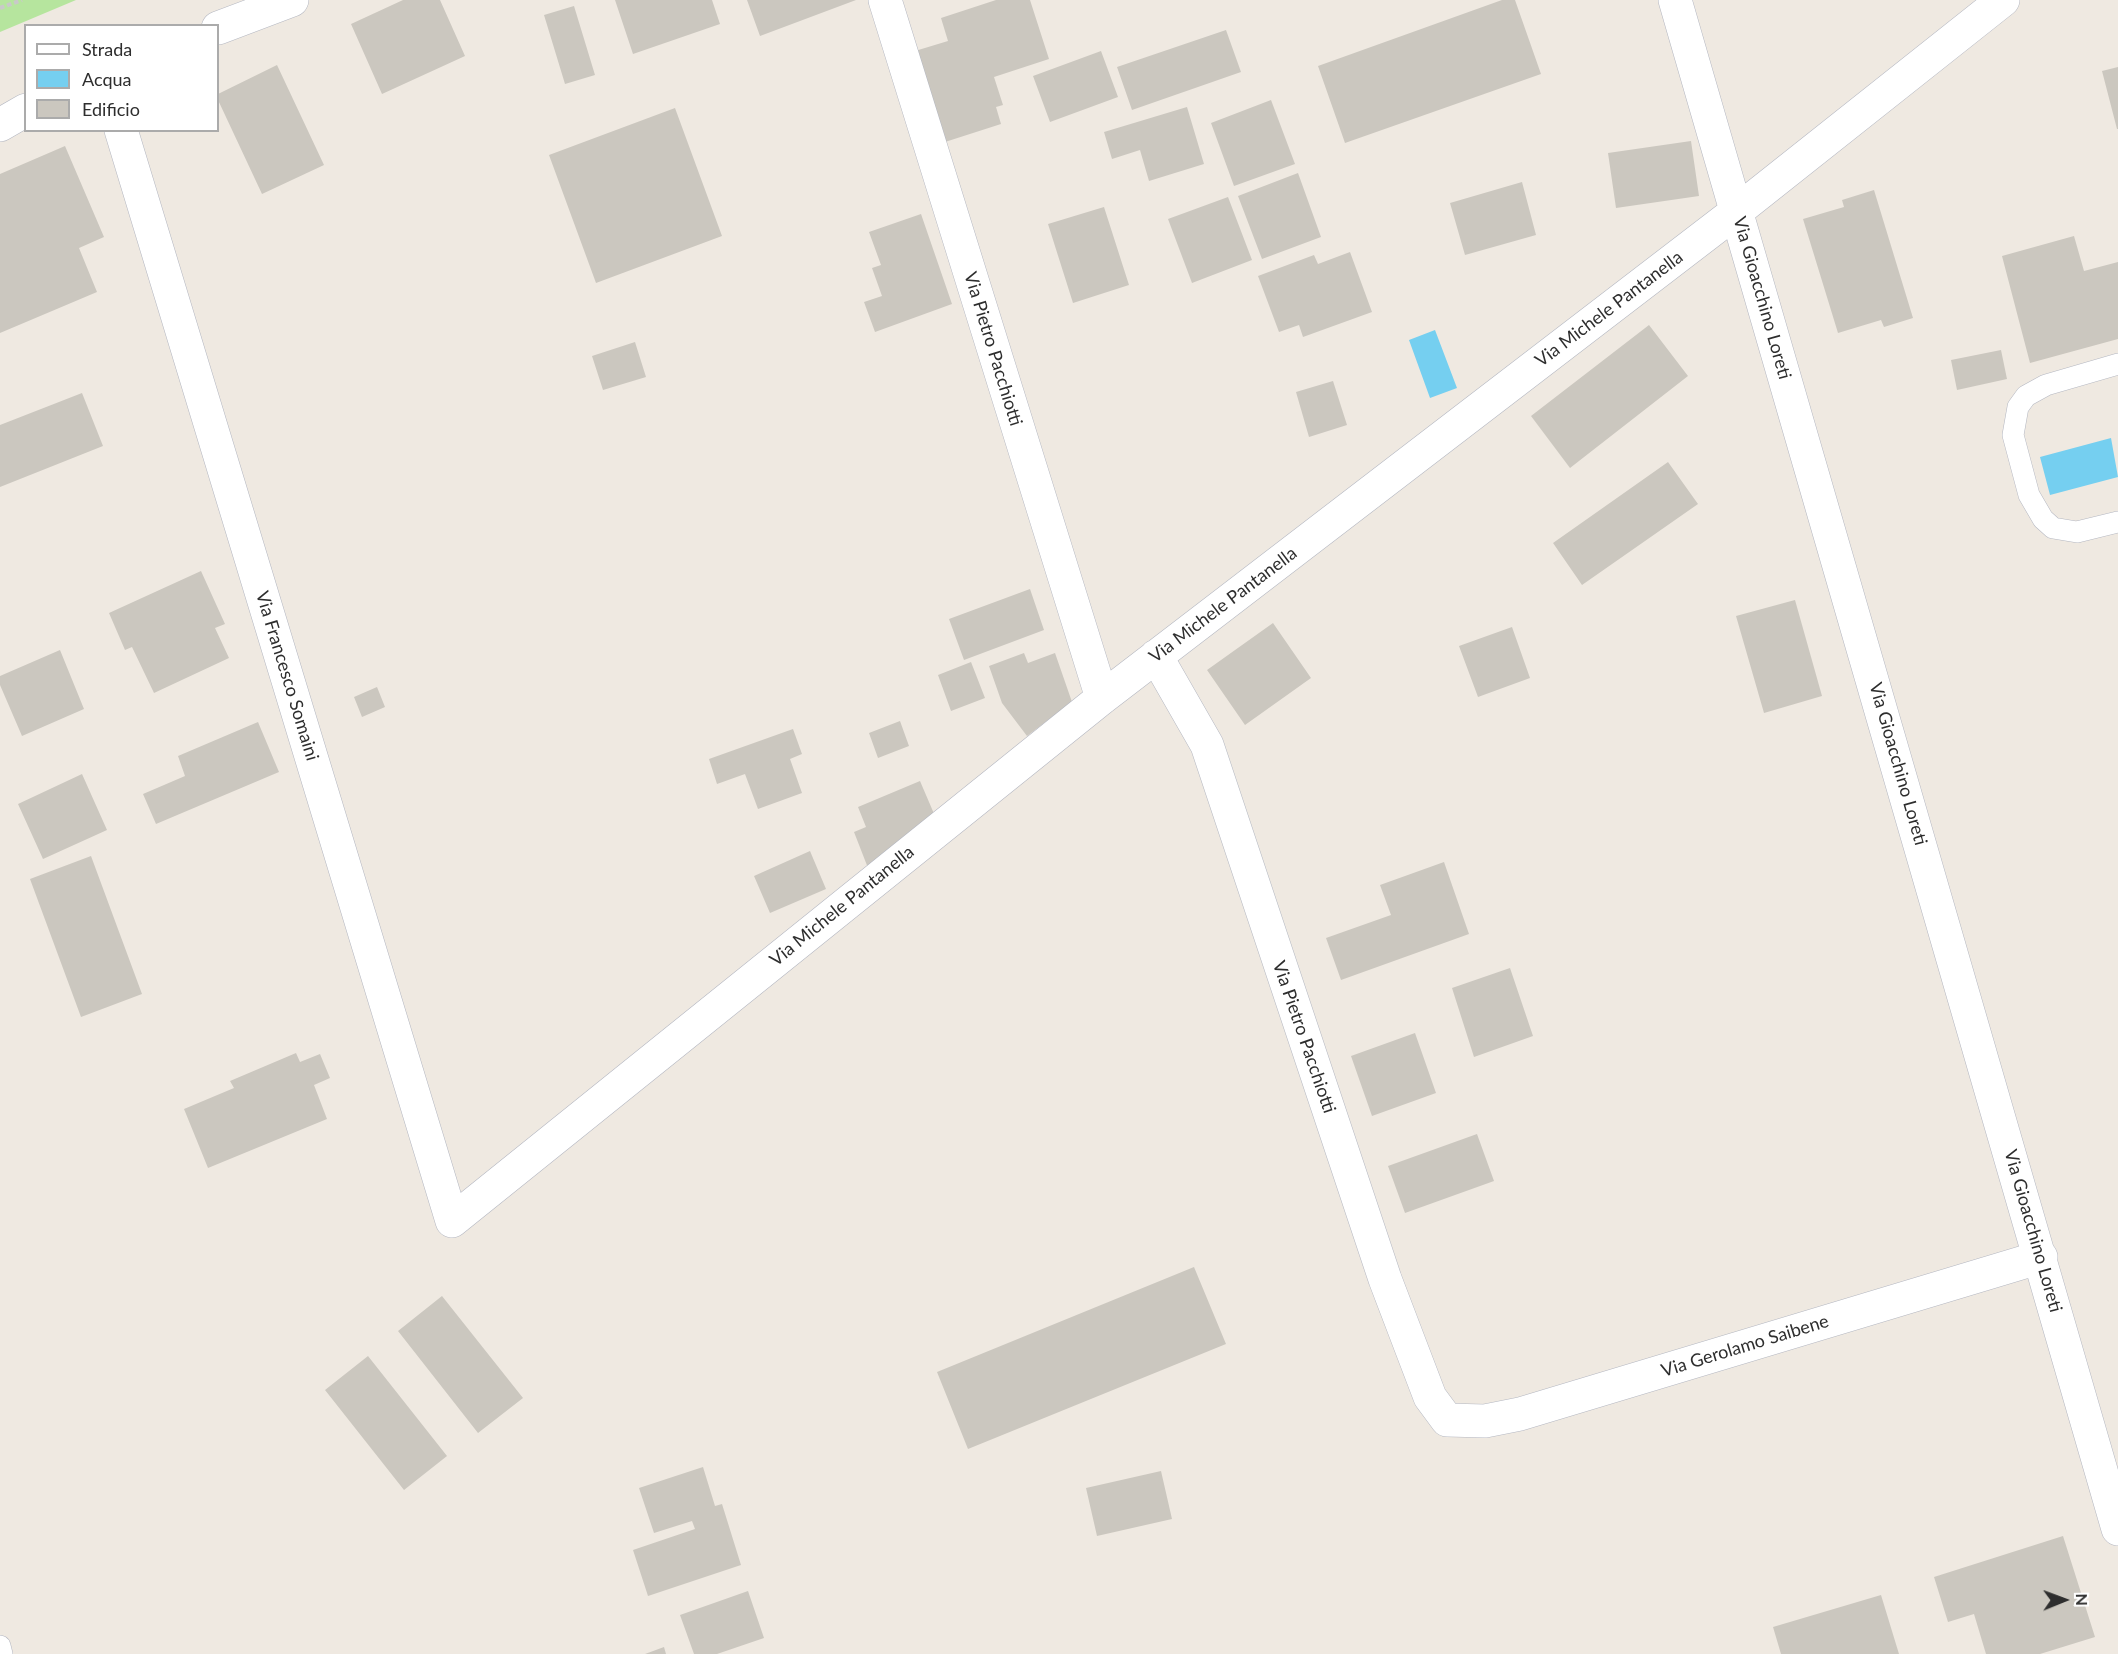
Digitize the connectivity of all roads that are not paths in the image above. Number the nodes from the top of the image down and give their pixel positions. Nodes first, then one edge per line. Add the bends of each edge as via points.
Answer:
1 (292, 0) edge
2 (885, 0) edge
3 (1675, 0) edge
4 (2003, 0) edge
5 (219, 28) edge
6 (24, 100) edge
7 (0, 108) edge
8 (24, 111) edge
9 (0, 125) edge
10 (122, 132) edge
11 (1737, 211) junction
12 (2118, 364) edge
13 (2118, 522) edge
14 (1156, 656) junction
15 (1102, 698) junction
16 (452, 1221) joint
17 (2041, 1257) junction
18 (1447, 1420) joint
19 (2118, 1529) edge
20 (0, 1646) edge
21 (2, 1654) edge

1 - 5 street
2 - 15 street, Via Pietro Pacchiotti
3 - 11 street, Via Gioacchino Loreti
4 - 11 street, Via Michele Pantanella
6 - 7 street
8 - 9 street
10 - 16 street, Via Francesco Somaini
11 - 14 street, Via Michele Pantanella
11 - 17 street, Via Gioacchino Loreti
12 - 13 lane via 2046,385 2026,396 2018,407 2013,435 2029,495 2053,528 2077,532
14 - 15 street, Via Michele Pantanella
14 - 18 street, Via Pietro Pacchiotti via 1207,745 1385,1279 1430,1397
15 - 16 street, Via Michele Pantanella
17 - 18 street, Via Gerolamo Saibene via 1521,1414 1485,1421
17 - 19 street, Via Gioacchino Loreti
20 - 21 lane

